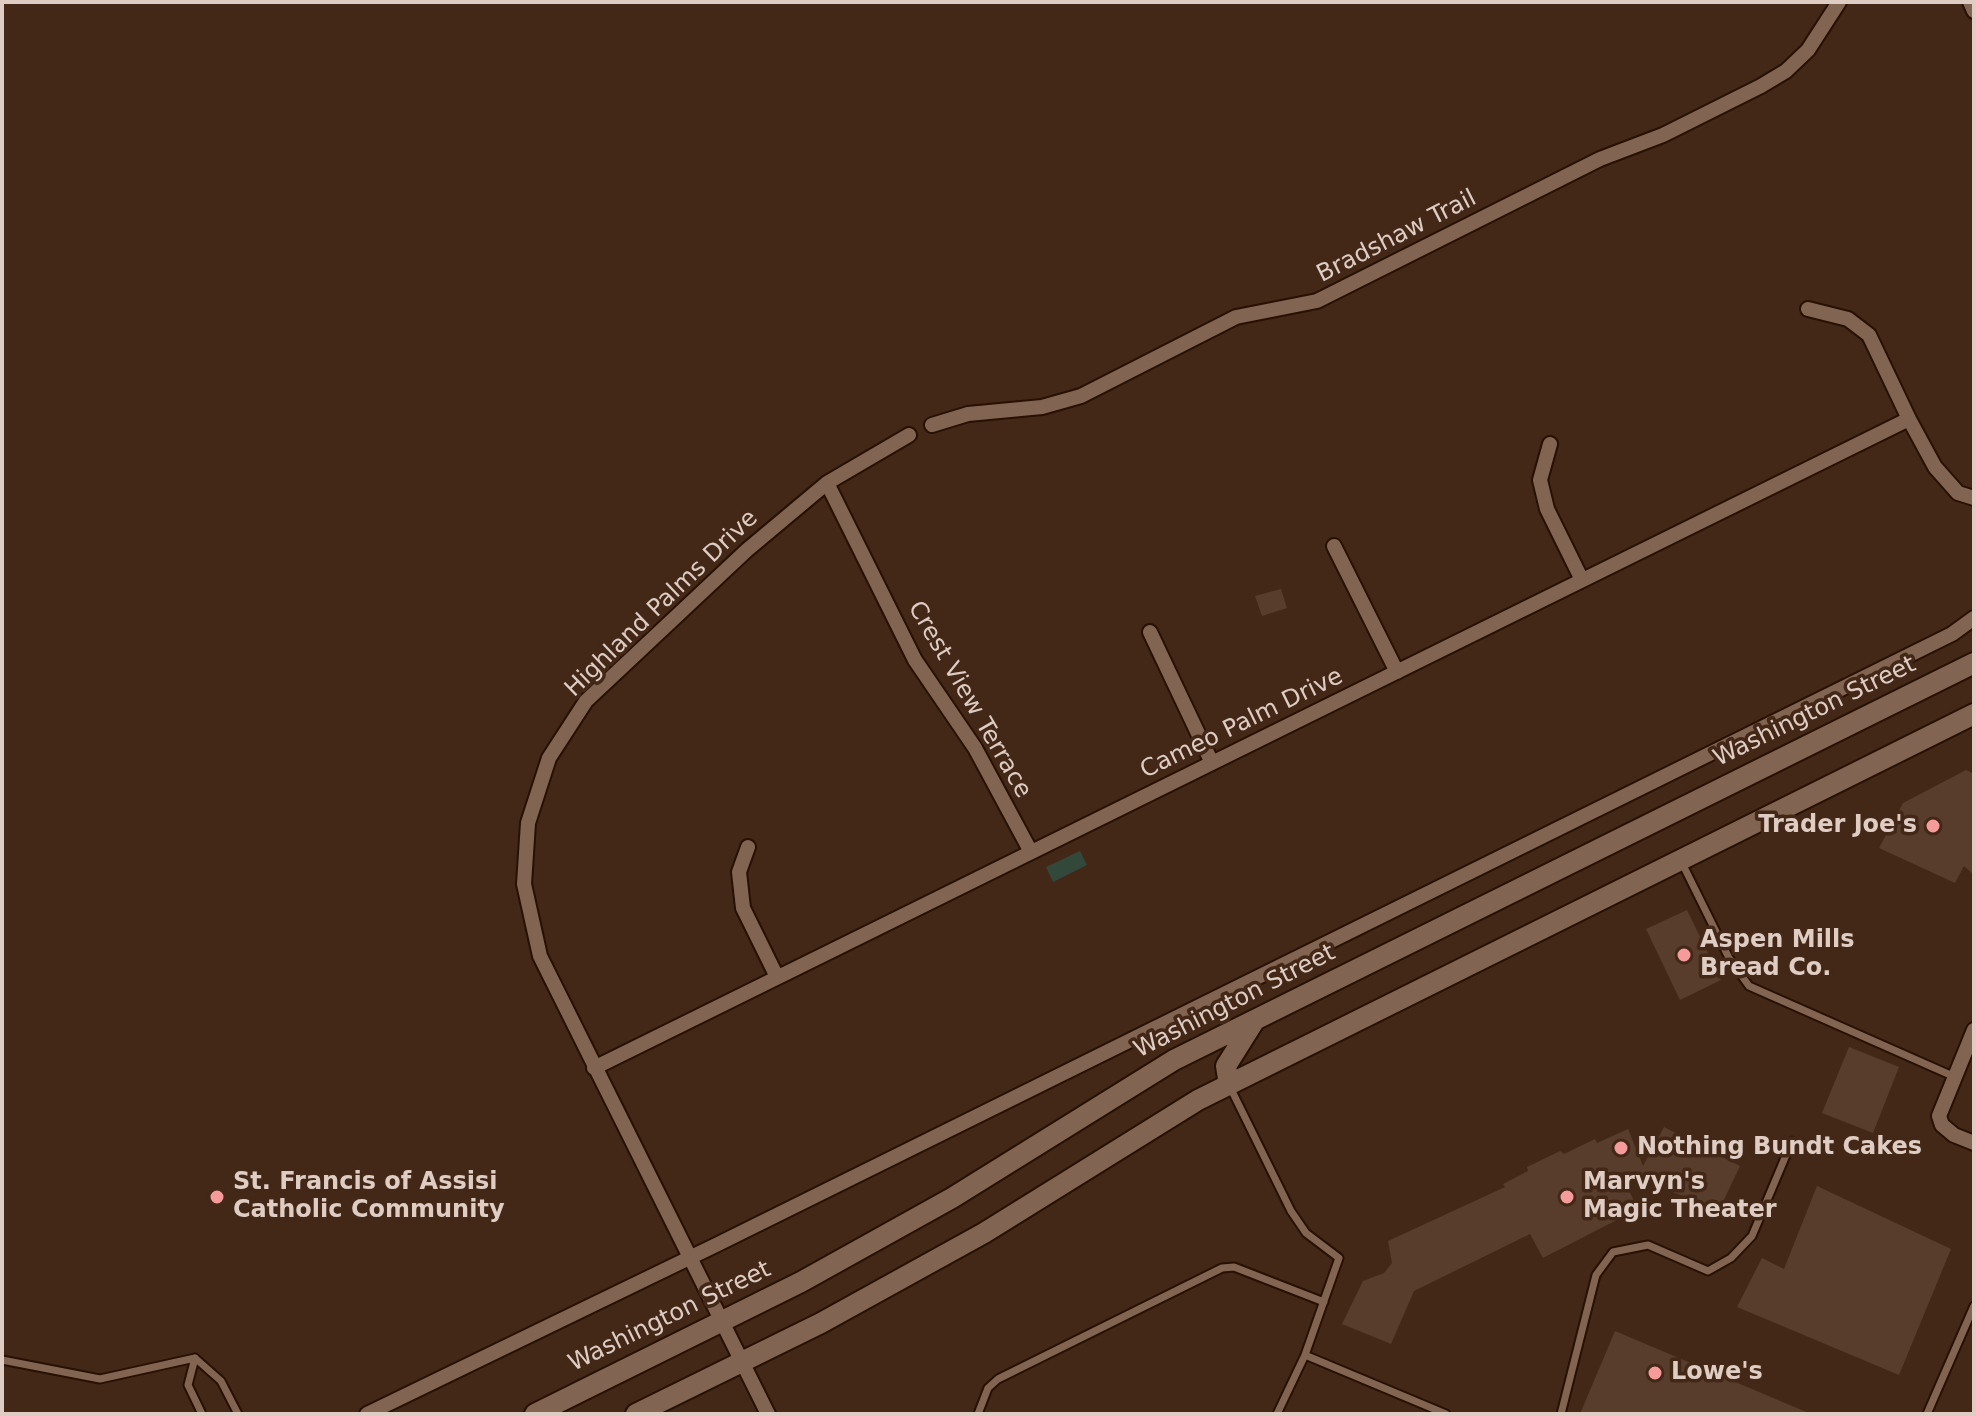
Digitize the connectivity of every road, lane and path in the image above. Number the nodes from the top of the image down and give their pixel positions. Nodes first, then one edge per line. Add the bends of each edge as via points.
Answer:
1 (1839, 2) edge
2 (1970, 2) edge
3 (1974, 11) edge
4 (1808, 309) dead end
5 (1909, 419) junction
6 (932, 425) dead end
7 (909, 435) dead end
8 (1550, 444) dead end
9 (827, 483) junction
10 (1974, 498) edge
11 (1334, 546) dead end
12 (1582, 580) junction
13 (1974, 618) edge
14 (1150, 632) dead end
15 (1974, 663) edge
16 (1397, 672) junction
17 (1974, 714) edge
18 (1212, 763) junction
19 (748, 847) dead end
20 (1031, 852) junction
21 (1680, 859) junction
22 (777, 977) junction
23 (1256, 1020) junction
24 (1974, 1030) edge
25 (594, 1068) junction
26 (1955, 1077) junction
27 (1229, 1085) junction
28 (1792, 1141) dead end
29 (1974, 1143) edge
30 (690, 1258) junction
31 (1324, 1302) junction
32 (1974, 1306) edge
33 (721, 1322) junction
34 (737, 1353) junction
35 (1305, 1355) junction
36 (195, 1358) junction
37 (2, 1360) edge
38 (202, 1414) edge
39 (238, 1414) edge
40 (367, 1414) edge
41 (535, 1414) edge
42 (636, 1414) edge
43 (768, 1414) edge
44 (978, 1414) edge
45 (1277, 1414) edge
46 (1446, 1414) edge
47 (1561, 1414) edge
48 (1927, 1414) edge

1 - 6 street, Bradshaw Trail via 1808,50 1761,86 1663,135 1600,159 1317,301 1236,317 1081,396
2 - 3 street
4 - 5 street via 1848,319 1869,335
5 - 10 street via 1935,467 1958,493
5 - 12 street, Cameo Palm Drive
7 - 9 street, Highland Palms Drive
8 - 12 street via 1540,480 1547,509
9 - 20 street, Crest View Terrace via 915,660 975,748
9 - 25 street, Highland Palms Drive via 586,701 549,758 528,823 524,884 540,956
11 - 16 street
12 - 16 street, Cameo Palm Drive
13 - 30 street via 1952,634
14 - 18 street
15 - 23 main road, Washington Street
16 - 18 street, Cameo Palm Drive
17 - 21 main road
18 - 20 street, Cameo Palm Drive
19 - 22 street via 739,872 743,908
20 - 22 street, Cameo Palm Drive
21 - 26 lane via 1729,958 1749,986
21 - 27 main road
22 - 25 street, Cameo Palm Drive
23 - 27 main road via 1226,1066
23 - 33 main road, Washington Street via 1138,1081 952,1198
24 - 26 street
25 - 30 street, Highland Palms Drive
26 - 29 street via 1939,1116 1954,1135
27 - 31 lane via 1291,1211 1306,1233 1339,1258
27 - 34 main road via 1150,1128 984,1233 821,1323
28 - 47 lane via 1752,1236 1731,1258 1708,1271 1648,1245 1613,1252 1596,1275
30 - 33 street, Highland Palms Drive
30 - 40 street
31 - 35 lane
31 - 44 lane via 1234,1267 1222,1268 998,1379 988,1388
32 - 48 lane
33 - 34 street, Highland Palms Drive
33 - 41 main road, Washington Street
34 - 42 main road
34 - 43 street, Highland Palms Drive
35 - 45 lane
35 - 46 lane
36 - 37 lane via 100,1379
36 - 38 lane via 188,1385
36 - 39 lane via 221,1381

